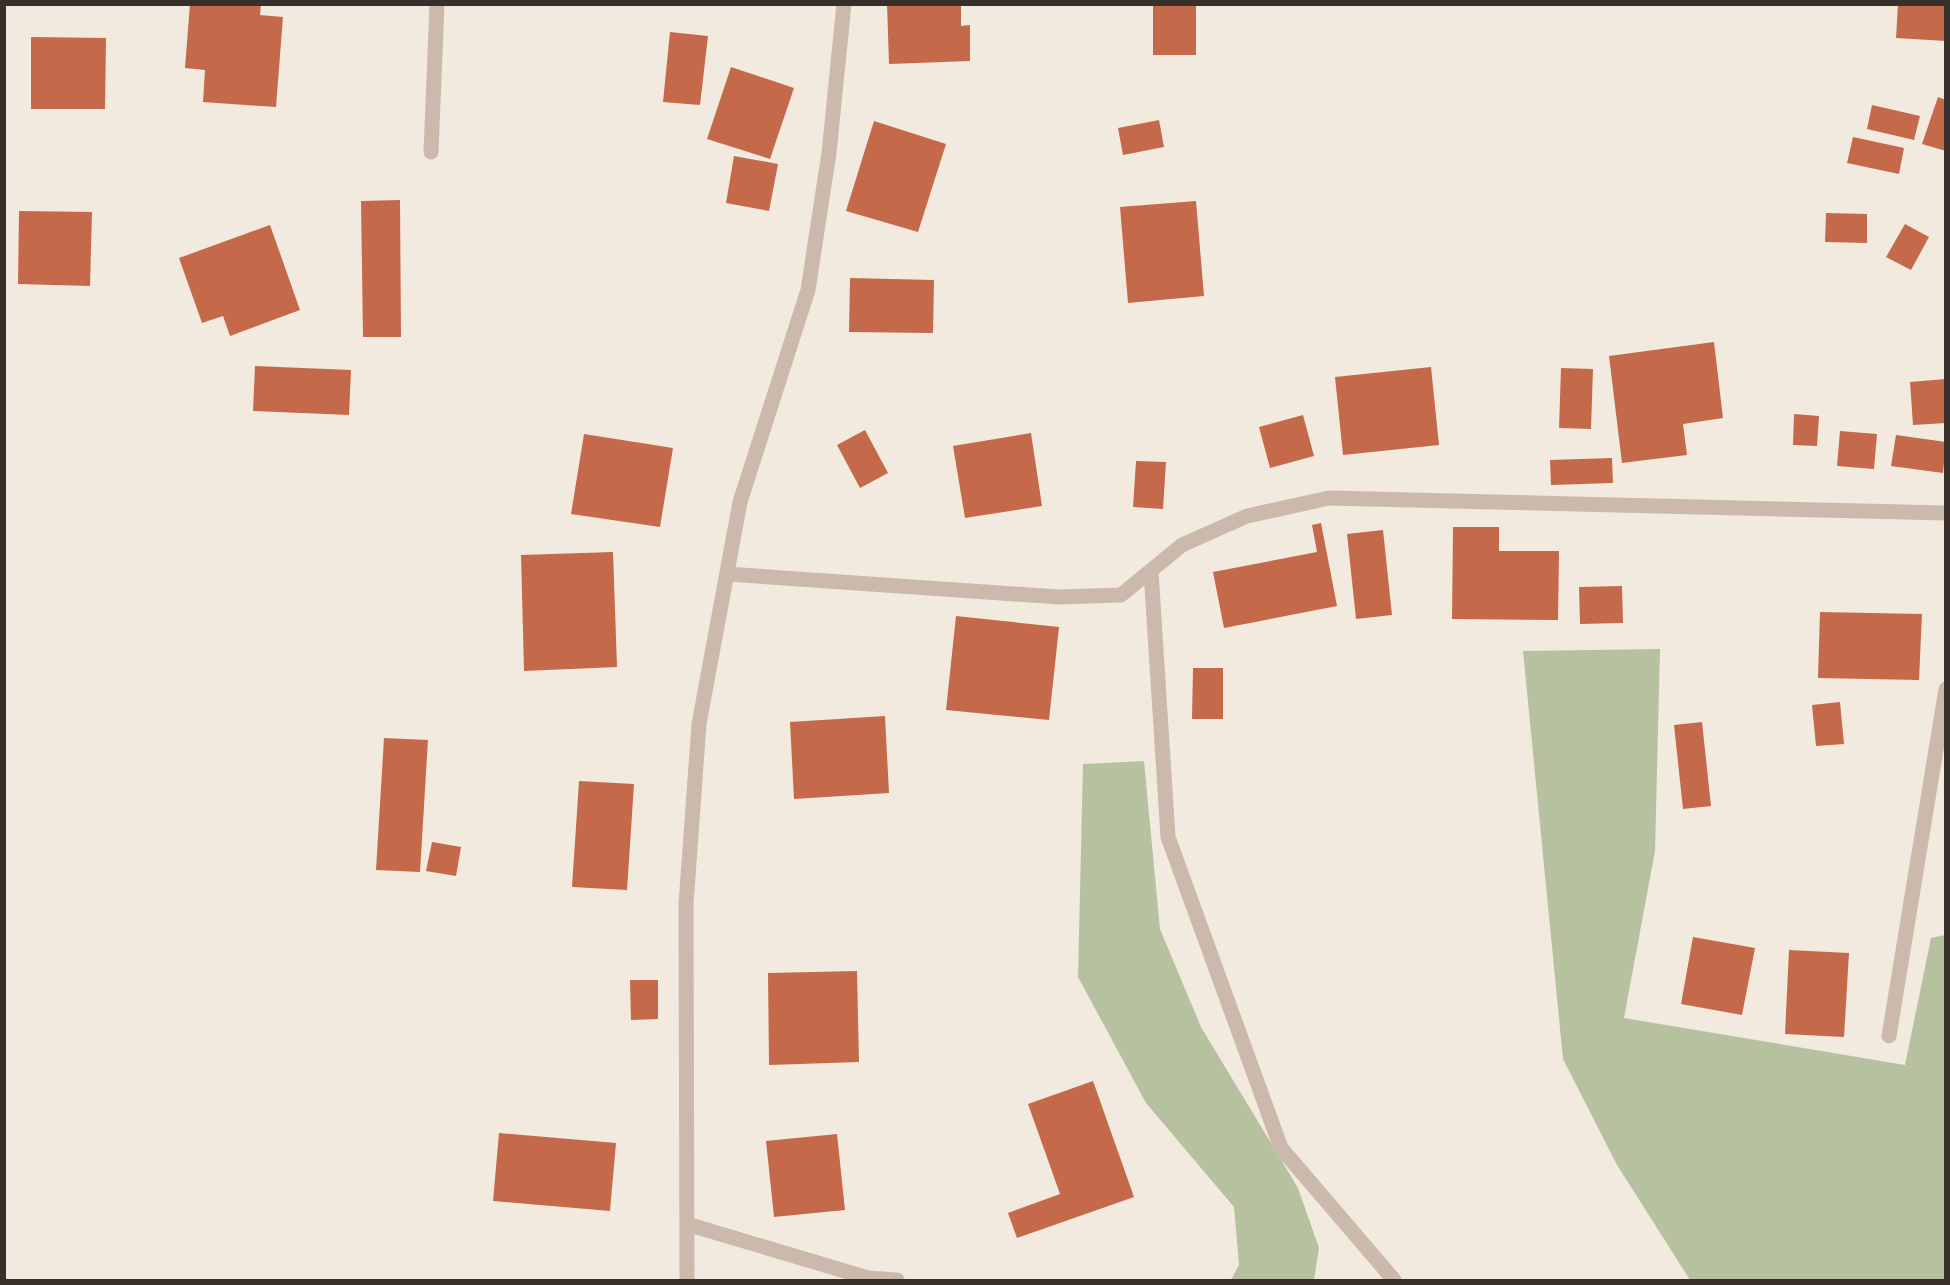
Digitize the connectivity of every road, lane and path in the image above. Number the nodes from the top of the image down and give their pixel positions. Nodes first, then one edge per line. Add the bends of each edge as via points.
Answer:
1 (437, 4) edge
2 (844, 4) edge
3 (431, 152) dead end
4 (1946, 513) edge
5 (1151, 571) junction
6 (726, 574) junction
7 (1946, 689) edge
8 (1889, 1036) dead end
9 (687, 1224) junction
10 (687, 1281) edge
11 (897, 1281) edge
12 (1394, 1281) edge

1 - 3 street
2 - 6 street via 830,153 808,290 740,502
4 - 5 street via 1329,498 1247,516 1182,545
5 - 6 street via 1121,596 1059,597
5 - 12 street via 1167,837 1281,1148
6 - 9 street via 699,724 686,904
7 - 8 street
9 - 10 street
9 - 11 street via 868,1278

